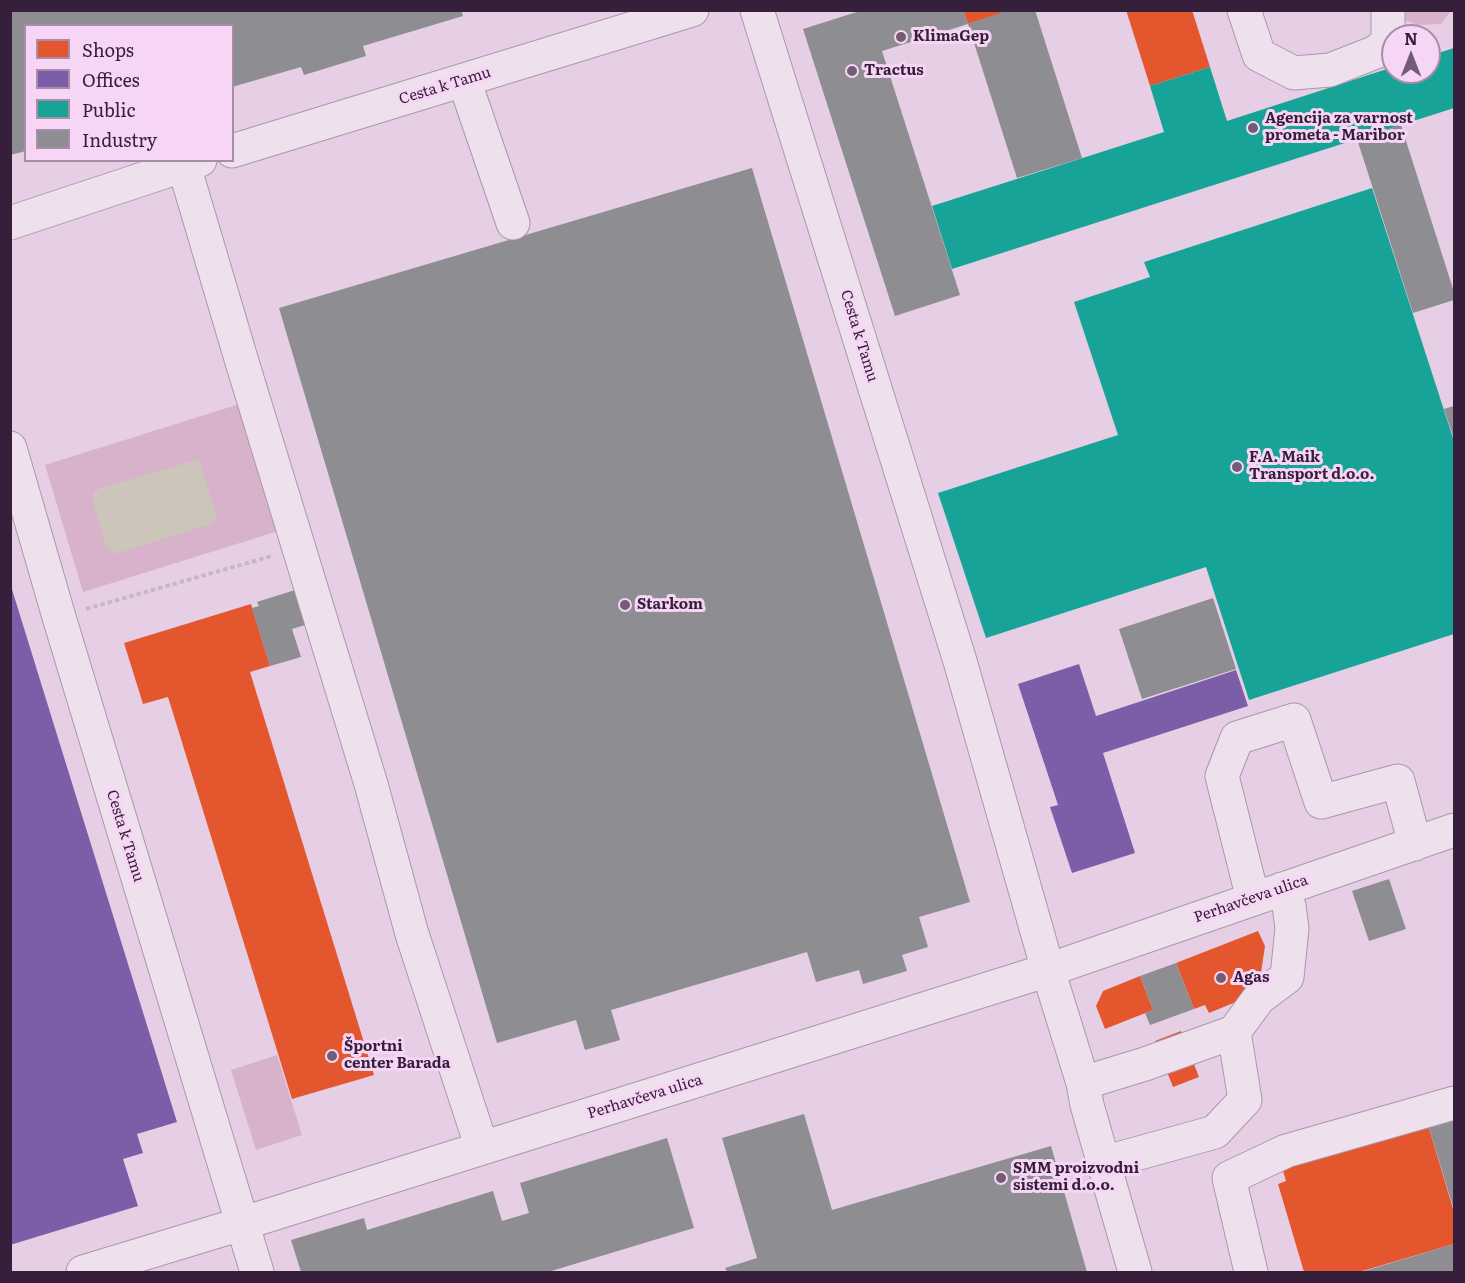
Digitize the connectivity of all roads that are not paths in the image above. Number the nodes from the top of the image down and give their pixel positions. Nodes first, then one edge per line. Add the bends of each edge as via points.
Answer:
1 (692, 10) edge
2 (758, 10) edge
3 (1244, 10) edge
4 (1388, 10) edge
5 (464, 80) junction
6 (234, 150) edge
7 (192, 163) edge
8 (10, 223) edge
9 (513, 223) dead end
10 (10, 448) edge
11 (1455, 830) edge
12 (1415, 843) junction
13 (1267, 894) junction
14 (1048, 970) junction
15 (1234, 1032) junction
16 (1083, 1083) junction
17 (1455, 1103) edge
18 (482, 1148) junction
19 (1103, 1163) junction
20 (241, 1224) junction
21 (83, 1272) edge
22 (257, 1272) edge
23 (1135, 1272) edge
24 (1251, 1272) edge

1 - 5 street, Cesta k Tamu
2 - 14 street, Cesta k Tamu via 960,661
3 - 4 street via 1259,56 1294,73 1330,70 1376,52 1388,42
5 - 6 street, Cesta k Tamu
5 - 9 street
7 - 8 street
7 - 18 street via 238,351 371,783 412,934
10 - 20 street, Cesta k Tamu
11 - 12 street, Perhavčeva ulica
12 - 13 street, Perhavčeva ulica
12 - 13 street via 1398,781 1321,802 1294,720 1237,738 1222,776
13 - 14 street, Perhavčeva ulica
13 - 15 street via 1289,906 1292,928 1287,976 1259,998
14 - 16 street
14 - 18 street, Perhavčeva ulica
15 - 16 street
15 - 19 street via 1245,1100 1215,1132
16 - 19 street
17 - 24 street via 1286,1150 1229,1178
18 - 20 street, Perhavčeva ulica
19 - 23 street
20 - 21 street, Perhavčeva ulica
20 - 22 street

